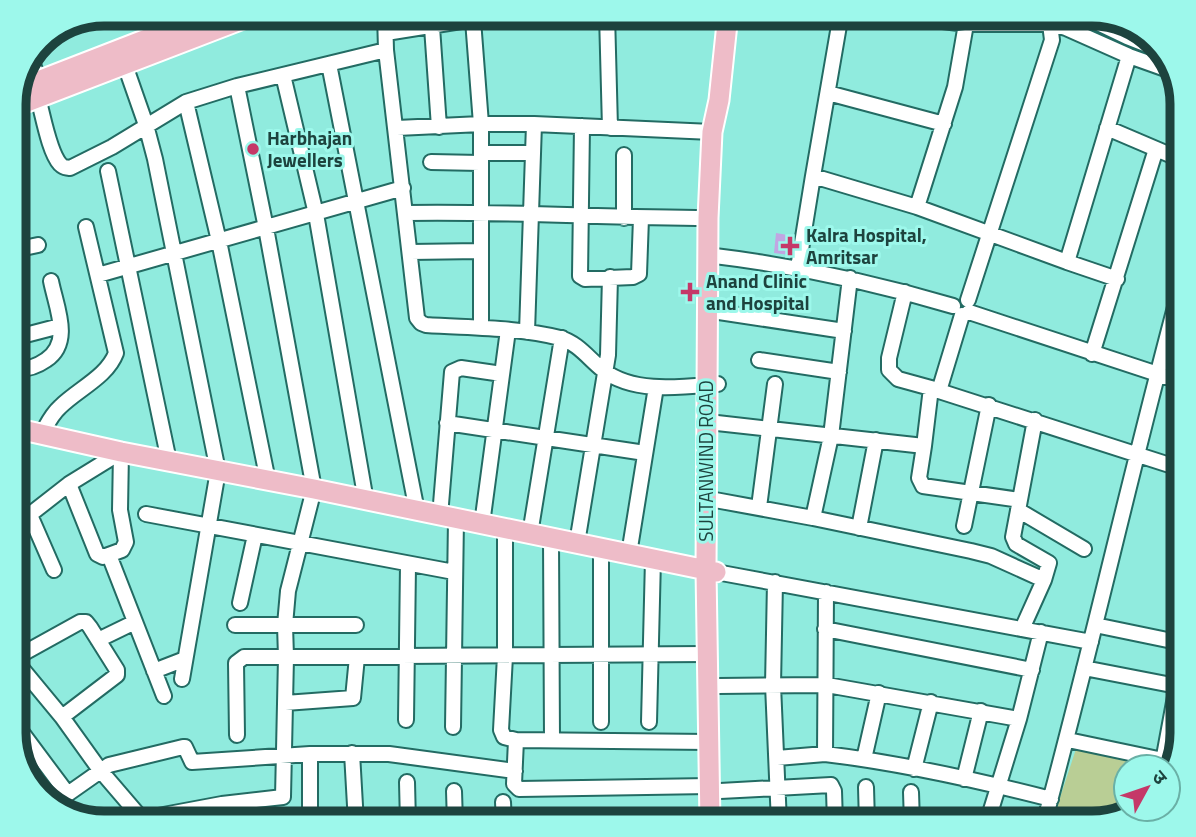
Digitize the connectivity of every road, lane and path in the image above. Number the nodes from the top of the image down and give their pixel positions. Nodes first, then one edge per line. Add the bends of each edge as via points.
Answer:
1 (191, 26) edge
2 (194, 26) edge
3 (386, 26) edge
4 (438, 26) edge
5 (473, 26) edge
6 (607, 26) edge
7 (727, 26) edge
8 (839, 26) edge
9 (966, 26) edge
10 (1049, 26) edge
11 (1065, 26) edge
12 (1078, 26) edge
13 (432, 27) junction
14 (386, 33) junction
15 (1052, 40) junction
16 (386, 50) junction
17 (1129, 56) junction
18 (329, 64) junction
19 (125, 65) junction
20 (1160, 67) edge
21 (76, 75) junction
22 (283, 75) junction
23 (36, 80) edge
24 (237, 86) junction
25 (828, 93) junction
26 (719, 100) junction
27 (186, 102) junction
28 (481, 124) junction
29 (534, 124) junction
30 (944, 124) junction
31 (146, 125) junction
32 (582, 126) junction
33 (439, 127) junction
34 (397, 128) junction
35 (610, 128) junction
36 (1107, 128) junction
37 (712, 132) junction
38 (1156, 149) junction
39 (533, 153) junction
40 (624, 155) dead end
41 (1170, 155) edge
42 (481, 158) junction
43 (431, 162) dead end
44 (108, 172) dead end
45 (813, 176) junction
46 (403, 188) junction
47 (357, 202) junction
48 (917, 207) junction
49 (481, 212) junction
50 (316, 214) junction
51 (406, 214) junction
52 (530, 214) junction
53 (581, 214) junction
54 (624, 218) junction
55 (641, 218) junction
56 (708, 218) junction
57 (86, 227) dead end
58 (266, 228) junction
59 (988, 233) junction
60 (219, 241) junction
61 (37, 244) dead end
62 (26, 247) edge
63 (481, 251) junction
64 (410, 252) junction
65 (173, 254) junction
66 (714, 256) junction
67 (1067, 262) junction
68 (130, 267) junction
69 (798, 268) junction
70 (98, 275) junction
71 (610, 277) junction
72 (850, 278) junction
73 (1117, 279) junction
74 (51, 281) dead end
75 (905, 292) junction
76 (963, 308) junction
77 (719, 312) junction
78 (1170, 325) edge
79 (60, 326) junction
80 (481, 328) junction
81 (508, 330) junction
82 (844, 331) junction
83 (527, 332) junction
84 (26, 335) edge
85 (562, 338) junction
86 (1092, 354) junction
87 (759, 360) dead end
88 (26, 370) edge
89 (605, 372) junction
90 (839, 372) junction
91 (1157, 373) junction
92 (502, 374) junction
93 (1170, 378) edge
94 (712, 384) junction
95 (775, 384) dead end
96 (656, 387) junction
97 (935, 390) junction
98 (989, 405) junction
99 (1035, 421) junction
100 (447, 423) junction
101 (717, 424) junction
102 (770, 429) junction
103 (495, 430) junction
104 (26, 431) edge
105 (41, 435) junction
106 (831, 436) junction
107 (546, 438) junction
108 (876, 440) junction
109 (592, 446) junction
110 (924, 446) junction
111 (121, 452) junction
112 (645, 453) junction
113 (1136, 455) junction
114 (169, 461) junction
115 (1170, 465) edge
116 (218, 471) junction
117 (268, 481) junction
118 (69, 484) junction
119 (314, 489) junction
120 (971, 493) junction
121 (715, 500) junction
122 (366, 501) junction
123 (1019, 505) junction
124 (760, 507) junction
125 (417, 511) junction
126 (146, 514) dead end
127 (30, 516) junction
128 (448, 517) junction
129 (26, 519) edge
130 (813, 519) junction
131 (482, 524) junction
132 (964, 526) dead end
133 (208, 527) junction
134 (859, 527) junction
135 (505, 529) junction
136 (530, 534) junction
137 (255, 535) junction
138 (551, 539) junction
139 (576, 543) junction
140 (299, 544) junction
141 (601, 548) junction
142 (1084, 548) dead end
143 (629, 554) junction
144 (109, 555) junction
145 (653, 559) junction
146 (408, 565) junction
147 (54, 570) dead end
148 (711, 571) junction
149 (454, 572) junction
150 (1044, 580) junction
151 (775, 582) junction
152 (826, 592) junction
153 (240, 603) dead end
154 (135, 622) junction
155 (235, 625) dead end
156 (285, 625) junction
157 (356, 625) dead end
158 (1095, 625) junction
159 (825, 629) junction
160 (1022, 629) junction
161 (1041, 632) junction
162 (98, 639) junction
163 (1170, 641) edge
164 (1091, 642) junction
165 (26, 652) edge
166 (651, 654) junction
167 (708, 654) junction
168 (552, 655) junction
169 (602, 655) junction
170 (408, 656) junction
171 (453, 656) junction
172 (505, 656) junction
173 (286, 657) junction
174 (357, 657) junction
175 (185, 659) junction
176 (1084, 668) junction
177 (1032, 670) junction
178 (154, 671) junction
179 (26, 672) edge
180 (182, 679) dead end
181 (1170, 684) edge
182 (773, 685) junction
183 (827, 685) junction
184 (718, 686) junction
185 (880, 693) junction
186 (164, 696) dead end
187 (931, 702) junction
188 (285, 703) junction
189 (981, 712) junction
190 (62, 717) junction
191 (1019, 719) junction
192 (406, 720) dead end
193 (601, 722) dead end
194 (649, 722) dead end
195 (453, 727) dead end
196 (1170, 729) edge
197 (237, 735) dead end
198 (26, 738) edge
199 (516, 740) junction
200 (552, 740) junction
201 (1068, 740) junction
202 (709, 742) junction
203 (352, 753) junction
204 (1122, 753) edge
205 (1165, 753) edge
206 (310, 754) junction
207 (825, 754) junction
208 (285, 755) junction
209 (777, 758) junction
210 (864, 759) junction
211 (914, 769) junction
212 (100, 770) junction
213 (515, 771) junction
214 (964, 779) junction
215 (407, 782) dead end
216 (999, 786) junction
217 (866, 787) dead end
218 (715, 788) junction
219 (778, 789) junction
220 (454, 791) dead end
221 (911, 792) dead end
222 (67, 793) junction
223 (61, 798) edge
224 (1051, 799) junction
225 (503, 802) dead end
226 (132, 811) edge
227 (190, 811) edge
228 (310, 811) edge
229 (355, 811) edge
230 (408, 811) edge
231 (455, 811) edge
232 (503, 811) edge
233 (712, 811) edge
234 (718, 811) edge
235 (779, 811) edge
236 (835, 811) edge
237 (867, 811) edge
238 (912, 811) edge
239 (991, 811) edge
240 (1048, 811) edge

1 - 21 main road
2 - 19 main road
3 - 14 street
4 - 13 street
5 - 28 street
6 - 35 street
7 - 26 main road, SULTANWIND ROAD
8 - 25 street
9 - 30 street
10 - 15 street
11 - 15 street
12 - 17 street
13 - 14 street
13 - 33 street
14 - 16 street
15 - 59 street
16 - 18 street
16 - 34 street
17 - 20 street
17 - 36 street
18 - 22 street
18 - 47 street
19 - 21 main road
19 - 31 street
21 - 23 main road
22 - 24 street
22 - 50 street
23 - 31 street via 54,154 64,167 112,148
24 - 27 street
24 - 58 street
25 - 30 street
25 - 45 street
26 - 37 main road, SULTANWIND ROAD
26 - 66 main road, SULTANWIND ROAD via 722,130
27 - 31 street
27 - 60 street
28 - 29 street
28 - 33 street
28 - 42 street
29 - 32 street
29 - 39 street
30 - 48 street
31 - 65 street
32 - 35 street
32 - 53 street
33 - 34 street
34 - 46 street
35 - 37 street
36 - 38 street
36 - 67 street
37 - 56 main road, SULTANWIND ROAD
38 - 41 street
38 - 73 street
39 - 42 street
39 - 52 street
40 - 54 street
42 - 43 street
42 - 49 street
44 - 68 street
45 - 48 street
45 - 69 street
46 - 47 street
46 - 51 street
47 - 50 street
47 - 125 street
48 - 59 street
49 - 51 street
49 - 52 street
49 - 63 street
50 - 58 street
50 - 122 street
51 - 64 street
52 - 53 street
52 - 83 street
53 - 54 street
53 - 71 street via 580,276
54 - 55 street
55 - 56 street
55 - 71 street via 640,272 633,277
56 - 66 main road, SULTANWIND ROAD
57 - 70 street
58 - 60 street
58 - 119 street
59 - 67 street
59 - 76 street
60 - 65 street
60 - 117 street
61 - 62 street
63 - 64 street
63 - 80 street
64 - 80 street via 421,323
65 - 68 street
65 - 116 street
66 - 69 street
66 - 77 main road, SULTANWIND ROAD
66 - 94 main road, SULTANWIND ROAD
67 - 73 street
68 - 70 street
68 - 114 street
69 - 72 street
70 - 105 street via 116,353 113,362 57,409
71 - 89 street
72 - 75 street
72 - 82 street
73 - 86 street
74 - 79 street
75 - 76 street
75 - 97 street via 889,370 898,379
76 - 86 street
76 - 97 street
77 - 82 street
77 - 94 main road, SULTANWIND ROAD
78 - 91 street
79 - 84 street
79 - 88 street via 61,345 53,356
80 - 81 street
81 - 83 street
81 - 92 street
82 - 90 street
83 - 85 street
85 - 89 street
85 - 107 street
86 - 91 street
87 - 90 street
89 - 96 street
89 - 109 street
90 - 106 street
91 - 93 street
91 - 113 street
92 - 100 street via 461,368 453,372
92 - 103 street
94 - 96 street
94 - 101 main road, SULTANWIND ROAD
94 - 148 main road, SULTANWIND ROAD
95 - 102 street
96 - 112 street
97 - 98 street
97 - 110 street
98 - 99 street
98 - 120 street
99 - 113 street
99 - 123 street
100 - 103 street
100 - 128 street
101 - 102 street
101 - 121 main road, SULTANWIND ROAD
102 - 106 street
102 - 124 street
103 - 107 street
103 - 131 street
104 - 105 main road
105 - 111 main road
106 - 108 street
106 - 130 street
107 - 109 street
107 - 136 street
108 - 110 street
108 - 134 street
109 - 112 street
109 - 139 street
110 - 120 street via 919,478 923,486
111 - 114 main road
111 - 118 street
111 - 144 street via 120,510 127,542 122,550
112 - 143 street
113 - 115 street
113 - 158 street
114 - 116 main road
116 - 117 main road
116 - 133 street
117 - 119 main road
118 - 127 street
118 - 144 street via 97,554
119 - 122 main road
119 - 140 street
120 - 123 street
120 - 132 street
121 - 124 street
121 - 148 main road, SULTANWIND ROAD
122 - 125 main road
123 - 142 street
123 - 150 street via 1013,540 1049,563
124 - 130 street
125 - 128 main road
126 - 133 street
127 - 129 street
127 - 147 street
128 - 131 main road
128 - 149 street
130 - 134 street
131 - 135 main road
133 - 137 street
133 - 175 street
134 - 150 street via 981,554
135 - 136 main road
135 - 172 street
136 - 138 main road
137 - 140 street
137 - 153 street
138 - 139 main road
138 - 168 street
139 - 141 main road
140 - 146 street
140 - 156 street
141 - 143 main road
141 - 169 street
143 - 145 main road
144 - 154 street
145 - 148 main road
145 - 166 street
146 - 149 street
146 - 170 street
148 - 151 street
148 - 167 main road, SULTANWIND ROAD
148 - 184 main road, SULTANWIND ROAD
149 - 171 street
150 - 160 street
151 - 152 street
151 - 182 street
152 - 159 street
152 - 160 street
154 - 162 street
154 - 178 street
155 - 156 street
156 - 157 street
156 - 173 street
158 - 163 street
158 - 164 street
159 - 177 street
159 - 183 street
160 - 161 street
161 - 164 street
161 - 177 street
162 - 165 street via 86,622 80,622
162 - 190 street via 117,675
164 - 176 street
166 - 167 street
166 - 169 street
166 - 194 street
167 - 202 main road, SULTANWIND ROAD
168 - 169 street
168 - 172 street
168 - 200 street
169 - 193 street
170 - 171 street
170 - 174 street
170 - 192 street
171 - 172 street
171 - 195 street
172 - 199 street via 502,734
173 - 174 street
173 - 188 street
173 - 197 street via 244,657 236,663
174 - 188 street via 354,698
175 - 178 street
175 - 180 street
176 - 181 street
176 - 201 street
177 - 191 street
178 - 186 street
179 - 190 street
182 - 183 street
182 - 184 street
182 - 209 street
183 - 185 street
183 - 207 street
184 - 218 main road, SULTANWIND ROAD
185 - 187 street
185 - 210 street
187 - 189 street
187 - 211 street
188 - 208 street
189 - 191 street
189 - 214 street
190 - 212 street
191 - 216 street
196 - 205 street
198 - 222 street
199 - 200 street
199 - 213 street
200 - 202 street
201 - 204 street
201 - 224 street
202 - 218 main road, SULTANWIND ROAD
203 - 206 street
203 - 213 street via 426,757
203 - 229 street
206 - 208 street
206 - 228 street
207 - 209 street
207 - 210 street
208 - 212 street via 192,762 183,747
208 - 227 street via 284,793 279,799
209 - 219 street
210 - 211 street
211 - 214 street
212 - 222 street
212 - 226 street
213 - 218 street via 514,784 519,789
214 - 216 street
215 - 230 street
216 - 224 street
216 - 239 street
217 - 237 street
218 - 219 street
218 - 233 main road, SULTANWIND ROAD
218 - 234 main road
219 - 235 street
219 - 236 street via 831,785
220 - 231 street
221 - 238 street
222 - 223 street
224 - 240 street
225 - 232 street

